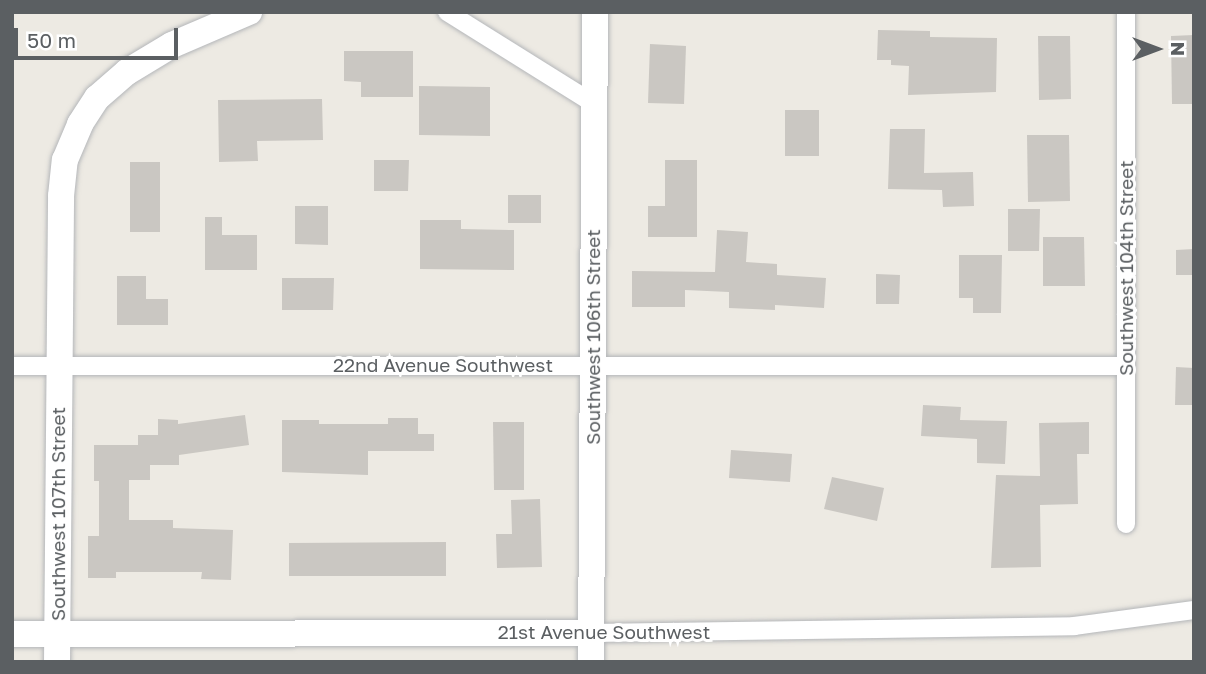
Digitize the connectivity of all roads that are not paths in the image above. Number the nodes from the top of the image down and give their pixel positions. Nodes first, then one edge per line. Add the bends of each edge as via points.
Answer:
1 (249, 12) edge
2 (447, 12) edge
3 (595, 12) edge
4 (1126, 12) edge
5 (594, 104) junction
6 (593, 364) junction
7 (12, 366) edge
8 (59, 366) junction
9 (1126, 366) junction
10 (1126, 524) dead end
11 (1194, 610) edge
12 (591, 633) junction
13 (12, 634) edge
14 (57, 634) junction
15 (57, 662) edge
16 (591, 662) edge

1 - 8 street, Southwest 107th Street via 172,45 127,72 97,98 80,124 65,160 61,196
2 - 5 street
3 - 5 street, Southwest 106th Street
4 - 9 street, Southwest 104th Street
5 - 6 street, Southwest 106th Street
6 - 8 street, 22nd Avenue Southwest
6 - 9 street, 22nd Avenue Southwest
6 - 12 street, Southwest 106th Street
7 - 8 street, 22nd Avenue Southwest
8 - 14 street, Southwest 107th Street
9 - 10 street, Southwest 104th Street
11 - 12 street, 21st Avenue Southwest via 1074,626
12 - 14 street, 21st Avenue Southwest
12 - 16 street, Southwest 106th Street
13 - 14 street, 21st Avenue Southwest
14 - 15 street, Southwest 107th Street

